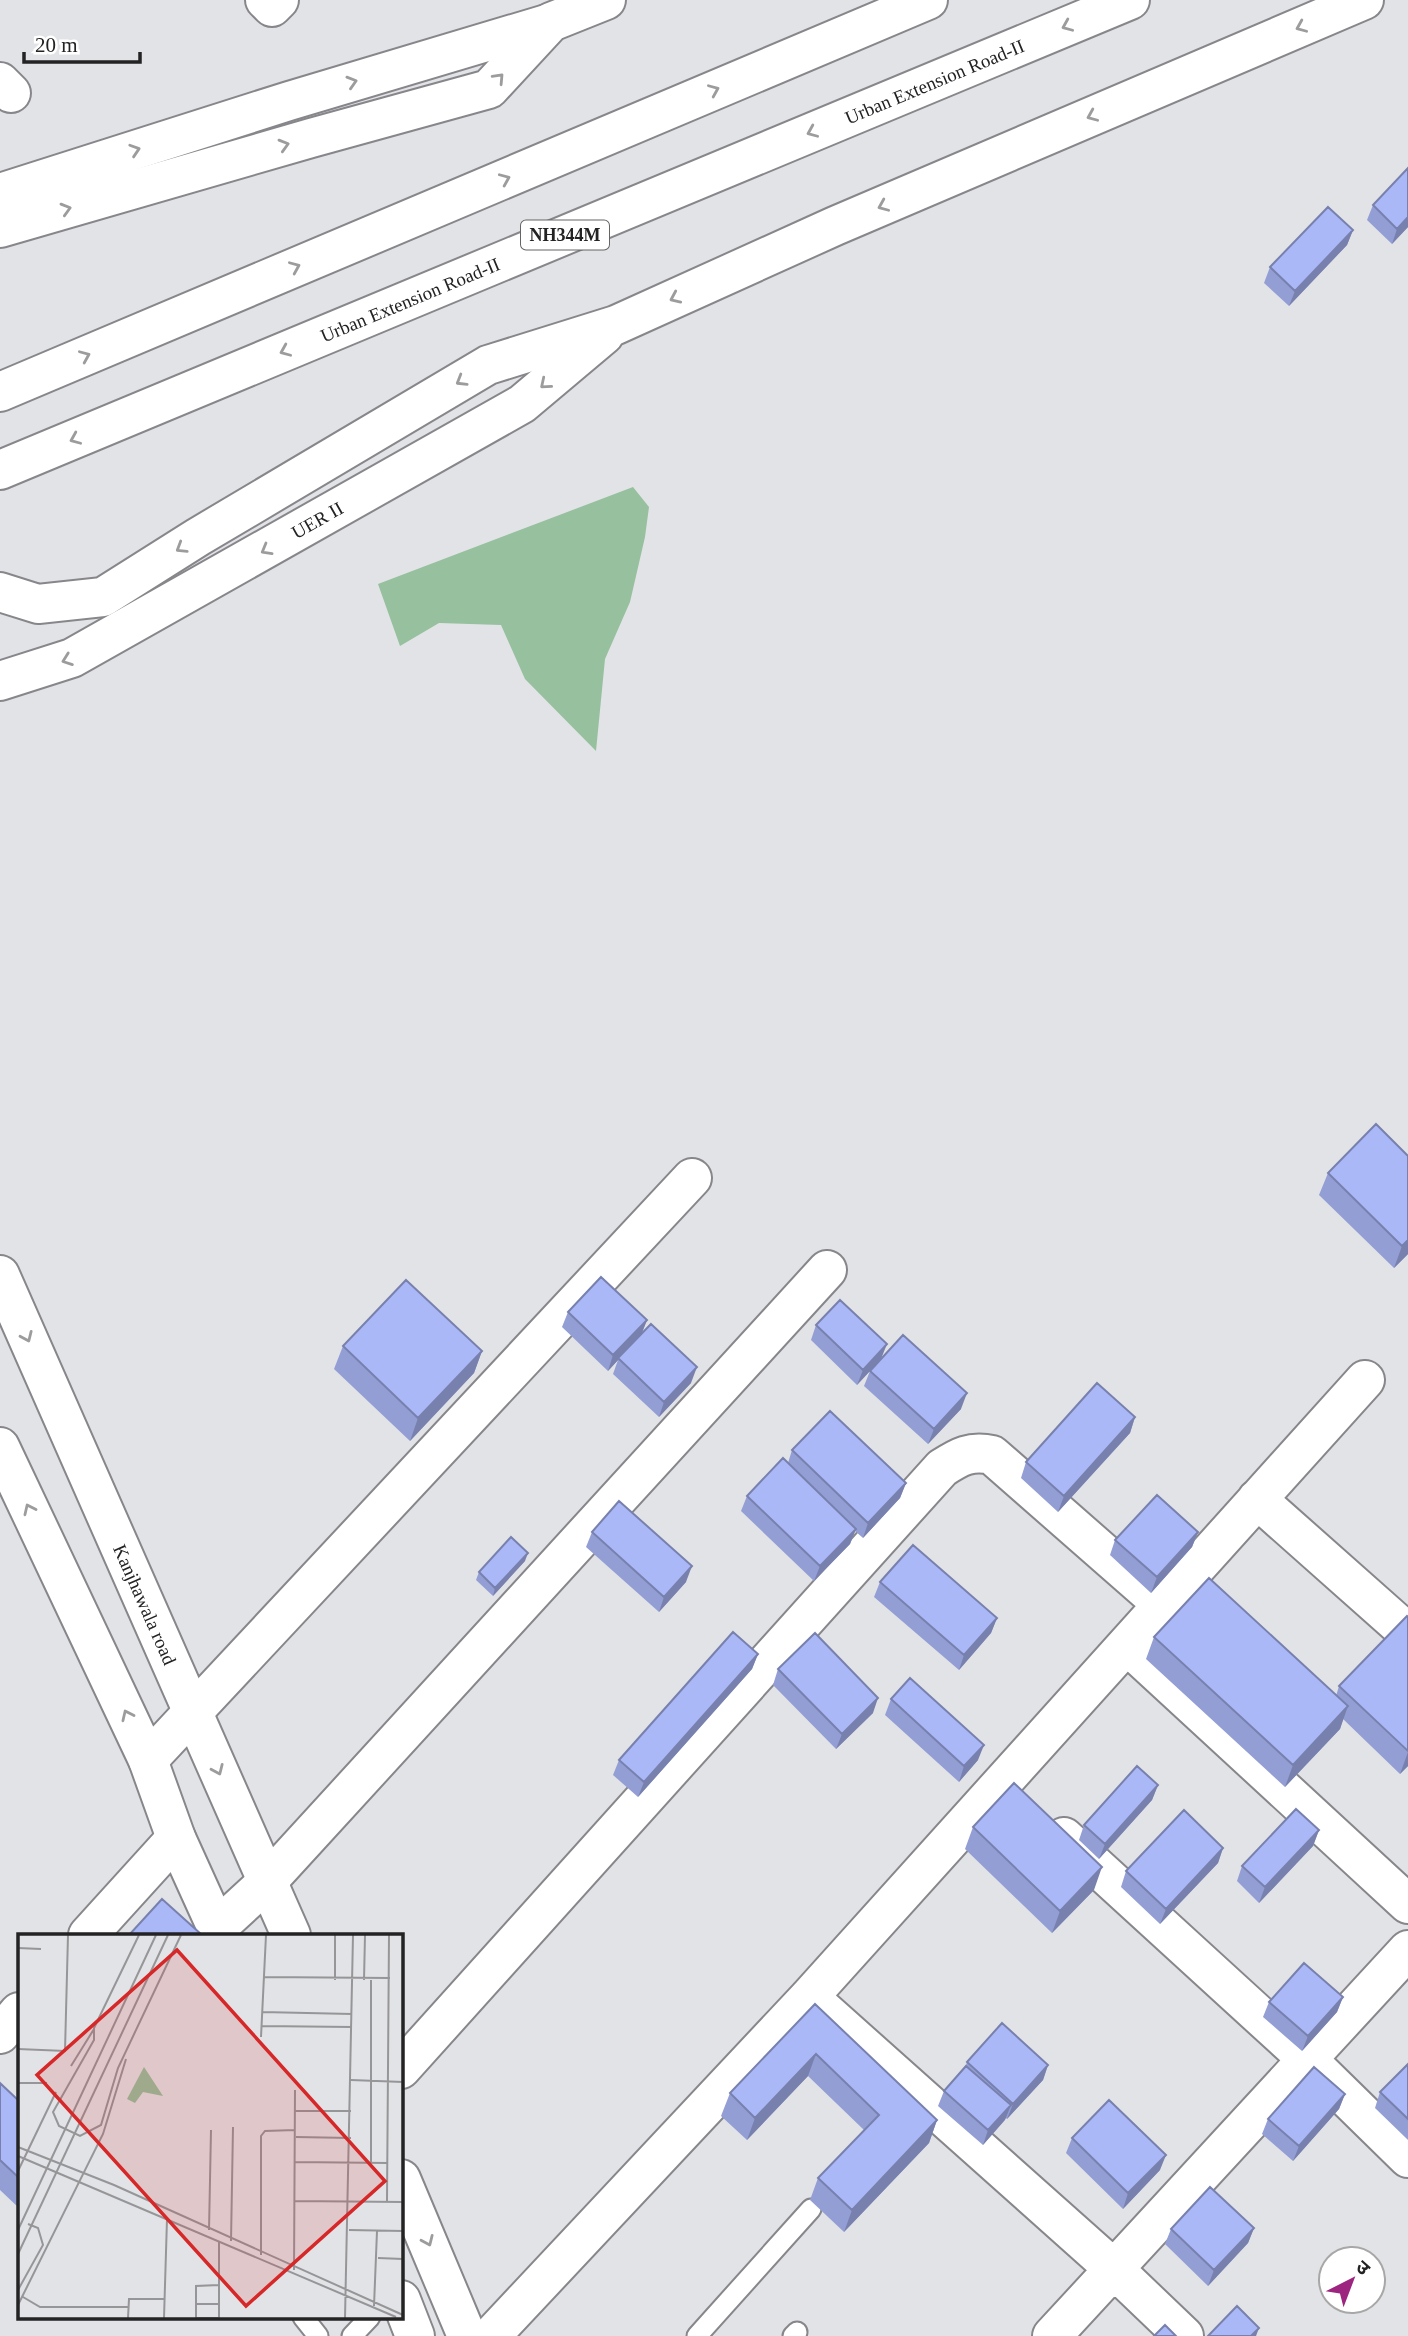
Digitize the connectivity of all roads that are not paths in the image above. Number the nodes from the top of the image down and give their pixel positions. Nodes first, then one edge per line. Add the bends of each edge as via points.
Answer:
1 (265, 0) edge
2 (279, 0) edge
3 (606, 0) edge
4 (928, 0) edge
5 (1130, 0) edge
6 (1364, 0) edge
7 (551, 22) junction
8 (0, 193) edge
9 (0, 228) edge
10 (616, 325) junction
11 (0, 392) edge
12 (0, 470) edge
13 (0, 592) edge
14 (0, 681) edge
15 (692, 1178) dead end
16 (827, 1270) dead end
17 (0, 1275) edge
18 (1365, 1380) dead end
19 (1, 1452) edge
20 (1257, 1499) junction
21 (1162, 1604) junction
22 (1408, 1633) edge
23 (1127, 1645) junction
24 (192, 1712) junction
25 (148, 1760) junction
26 (1003, 1781) junction
27 (176, 1838) junction
28 (266, 1883) junction
29 (1408, 1905) edge
30 (219, 1932) edge
31 (89, 1934) edge
32 (291, 1934) edge
33 (1408, 1950) edge
34 (809, 1997) junction
35 (18, 2013) edge
36 (0, 2034) edge
37 (1308, 2060) junction
38 (402, 2068) edge
39 (1408, 2158) edge
40 (402, 2181) edge
41 (811, 2209) dead end
42 (1114, 2269) junction
43 (402, 2303) edge
44 (304, 2318) edge
45 (369, 2318) edge
46 (317, 2336) edge
47 (352, 2336) edge
48 (415, 2336) edge
49 (467, 2336) edge
50 (491, 2336) edge
51 (697, 2336) edge
52 (1052, 2336) edge
53 (1184, 2336) edge

1 - 2 main road via 272,7
3 - 7 main road
11 -> 4 main road
5 -> 12 main road, Urban Extension Road-II / NH344M
6 -> 10 main road via 835,226
8 -> 7 main road
9 -> 7 main road via 489,89
10 -> 13 main road via 488,365 103,597 38,604
10 -> 14 main road, UER II via 522,404 72,658
15 - 24 main road
16 - 28 main road
17 -> 24 main road, Kanjhawala road
18 - 20 main road
25 -> 19 main road
20 - 21 main road
20 - 22 main road
21 - 23 main road
21 - 38 main road via 992,1455 977,1451 958,1458 942,1468
23 - 26 main road
23 - 29 main road
24 - 25 main road
24 -> 28 main road, Kanjhawala road
25 - 27 main road
26 - 34 main road
26 - 37 main road
27 - 30 main road
27 - 31 main road
28 - 30 main road
28 - 32 main road, Kanjhawala road
33 - 37 main road
34 - 42 main road
34 - 50 main road
35 - 36 main road
37 - 39 main road
37 - 42 main road
40 -> 49 main road
41 - 51 lane
42 - 52 main road
42 - 53 main road
43 - 48 main road
44 - 46 lane
45 - 47 lane

